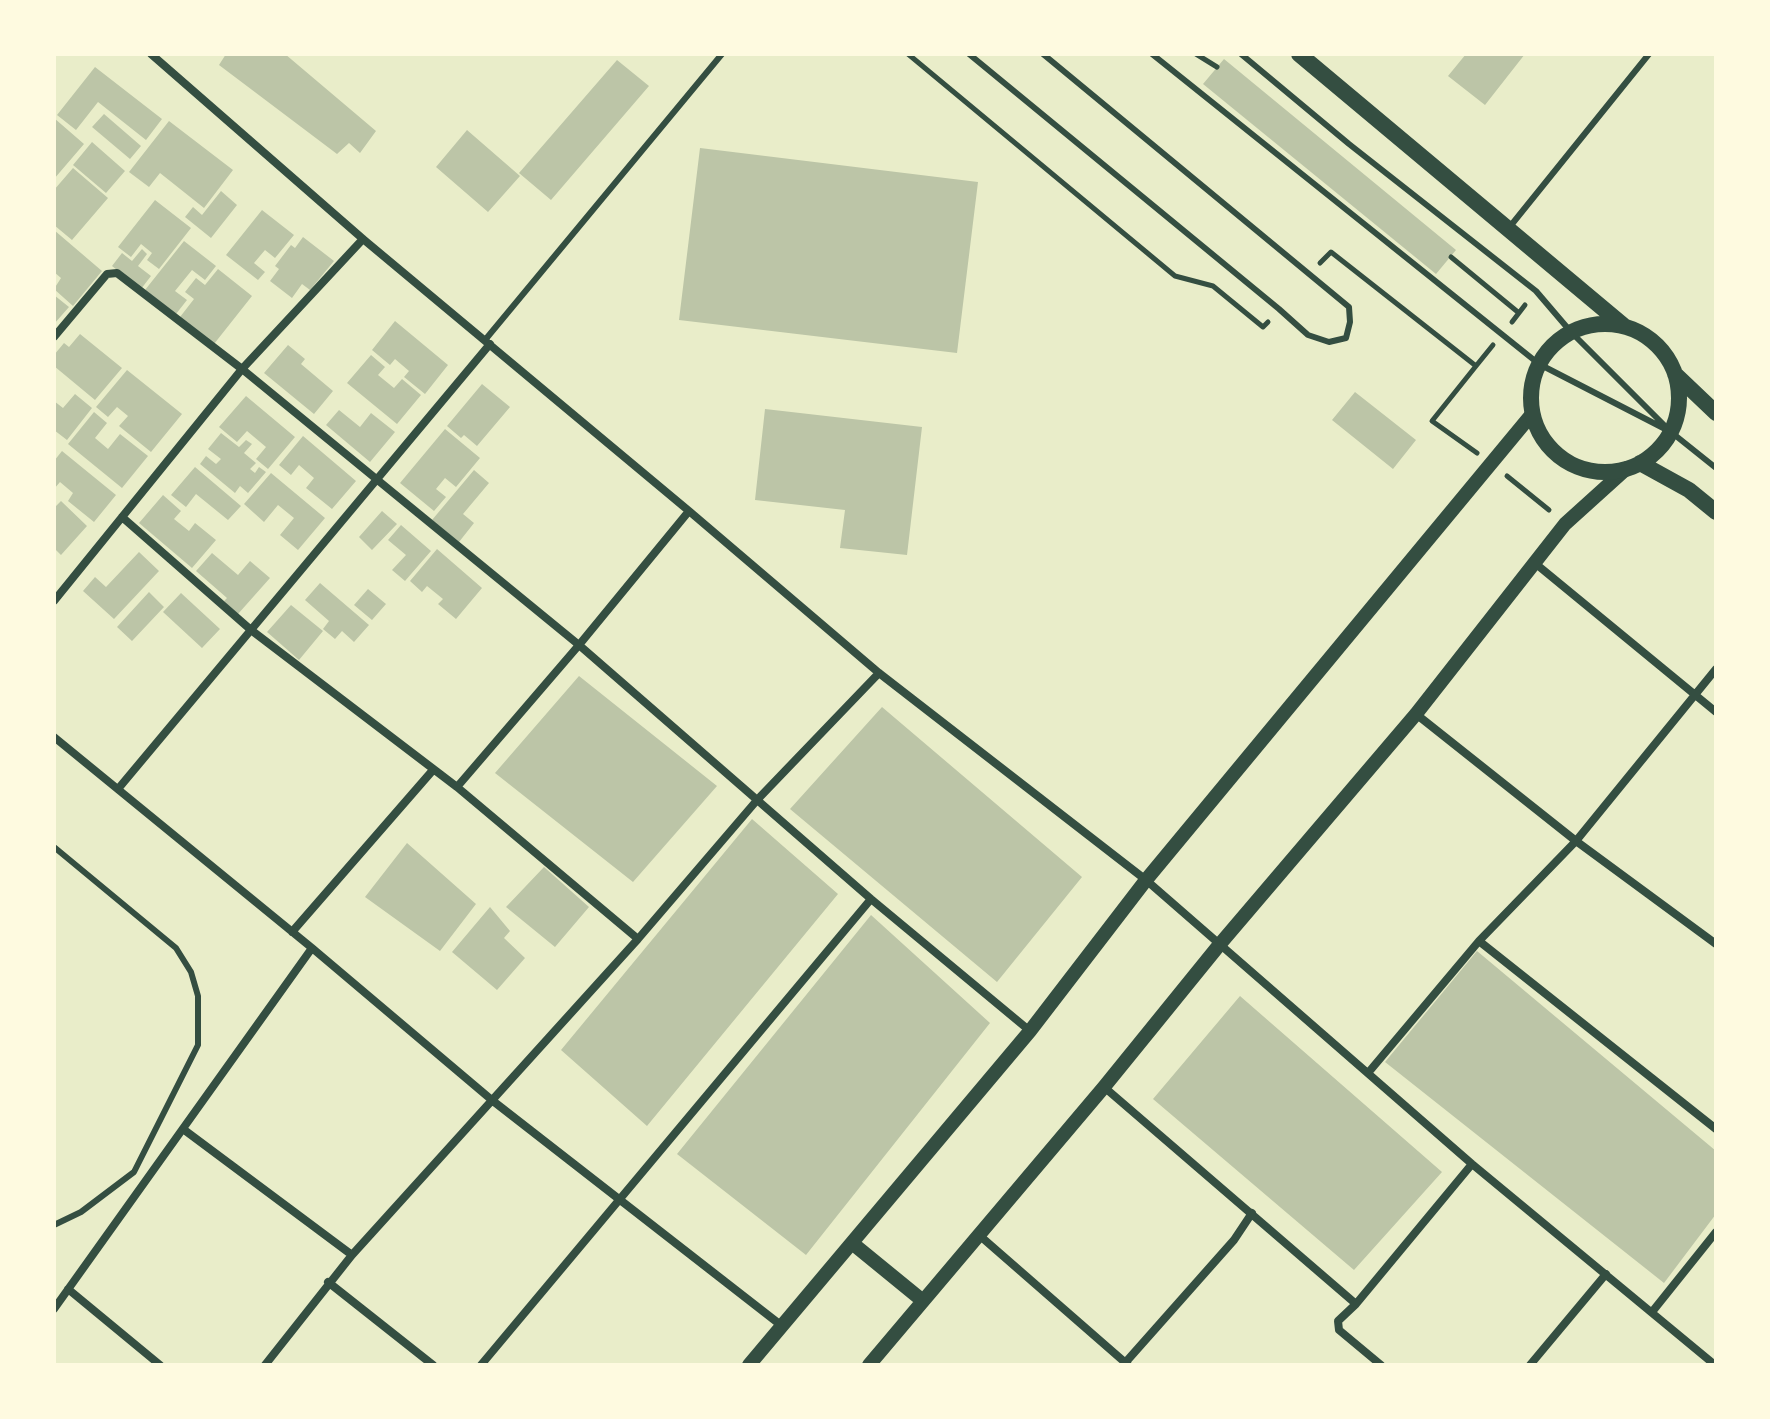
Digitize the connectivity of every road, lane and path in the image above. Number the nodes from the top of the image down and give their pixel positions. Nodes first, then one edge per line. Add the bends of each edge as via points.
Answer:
1 (151, 54) edge
2 (722, 54) edge
3 (908, 54) edge
4 (969, 54) edge
5 (1043, 54) edge
6 (1152, 54) edge
7 (1196, 54) edge
8 (1241, 54) edge
9 (1299, 54) edge
10 (1649, 54) edge
11 (1217, 67) dead end
12 (1508, 229) junction
13 (363, 239) junction
14 (1451, 257) dead end
15 (1310, 273) junction
16 (1536, 291) junction
17 (1279, 309) junction
18 (1519, 313) junction
19 (1626, 327) junction
20 (1571, 332) junction
21 (1501, 336) junction
22 (54, 337) edge
23 (487, 342) junction
24 (1539, 364) junction
25 (242, 369) junction
26 (1675, 374) junction
27 (1716, 413) edge
28 (1532, 414) junction
29 (1671, 432) junction
30 (1634, 466) junction
31 (1716, 468) edge
32 (376, 479) junction
33 (689, 511) junction
34 (1716, 512) edge
35 (122, 517) junction
36 (1536, 564) junction
37 (54, 601) edge
38 (251, 630) junction
39 (579, 645) junction
40 (1716, 669) edge
41 (879, 673) junction
42 (1695, 695) junction
43 (1716, 712) edge
44 (1416, 714) junction
45 (54, 737) edge
46 (433, 770) junction
47 (457, 787) junction
48 (118, 789) junction
49 (758, 799) junction
50 (1576, 841) junction
51 (54, 847) edge
52 (1146, 880) junction
53 (871, 899) junction
54 (292, 932) junction
55 (638, 939) junction
56 (1479, 941) junction
57 (1220, 944) junction
58 (1716, 944) edge
59 (312, 948) junction
60 (1030, 1031) junction
61 (1368, 1073) junction
62 (1104, 1087) junction
63 (493, 1101) junction
64 (183, 1129) junction
65 (1716, 1129) edge
66 (1472, 1164) junction
67 (621, 1200) junction
68 (1252, 1213) junction
69 (54, 1225) edge
70 (1716, 1232) edge
71 (978, 1234) junction
72 (852, 1243) junction
73 (352, 1255) junction
74 (1606, 1274) junction
75 (328, 1282) junction
76 (68, 1289) junction
77 (923, 1301) junction
78 (1356, 1304) junction
79 (54, 1309) edge
80 (1652, 1312) junction
81 (782, 1326) junction
82 (875, 1363) edge
83 (1126, 1364) edge
84 (160, 1365) edge
85 (265, 1365) edge
86 (433, 1365) edge
87 (481, 1365) edge
88 (749, 1365) edge
89 (1381, 1365) edge
90 (1530, 1365) edge
91 (1715, 1365) edge

1 - 13 street
2 - 23 lane
3 - 17 path via 1175,276 1213,286 1263,327
4 - 17 lane
5 - 15 lane
6 - 21 lane
7 - 11 path
8 - 16 lane
9 - 12 main road
10 - 12 lane
12 - 19 main road
13 - 23 street
13 - 25 street
14 - 18 path
15 - 17 lane via 1349,307 1346,338 1329,342 1308,335
15 - 21 path via 1331,252 1476,366
16 - 18 path
16 - 20 lane
18 - 21 path
19 - 20 main road via 1607,324
19 - 26 main road via 1656,345
20 - 24 main road
20 - 29 lane
21 - 24 lane
22 - 25 street via 107,274 117,273
23 - 32 street
23 - 33 street
24 - 28 main road
24 - 29 lane
25 - 32 street
25 - 35 street
26 - 27 main road
26 - 29 main road via 1678,414
28 - 30 main road via 1558,455 1579,467 1603,472
28 - 52 street
29 - 30 main road
29 - 31 lane
30 - 34 main road via 1689,490
30 - 36 street via 1565,524
32 - 38 street
32 - 39 street
33 - 39 street
33 - 41 street
35 - 37 street
35 - 38 street
36 - 42 street
36 - 44 street
38 - 46 street
38 - 48 street
39 - 47 street
39 - 49 street
40 - 42 street
41 - 49 street
41 - 52 street
42 - 43 street
42 - 50 street
44 - 50 street
44 - 57 street
45 - 48 street
46 - 47 street
46 - 54 street
47 - 55 street
48 - 54 street
49 - 53 street
49 - 55 street
50 - 56 street
50 - 58 street
51 - 69 lane via 176,948 198,996 198,1045 134,1172 81,1212
52 - 57 street
52 - 60 street
53 - 60 street
53 - 67 street
54 - 59 street
55 - 63 street
56 - 61 street
56 - 65 street
57 - 61 street
57 - 62 street
59 - 63 street
59 - 64 street
60 - 72 street
61 - 66 street
62 - 68 street
62 - 71 street
63 - 67 street
63 - 73 street
64 - 73 street
64 - 76 street
66 - 74 street
66 - 78 street
67 - 81 street
67 - 87 street
68 - 78 street
68 - 83 street
70 - 80 street
71 - 77 street
71 - 83 street
72 - 77 street
72 - 81 street
73 - 75 street
74 - 80 street
74 - 90 street
75 - 85 street
75 - 86 street
76 - 79 street
76 - 84 street
77 - 82 street
78 - 89 street via 1337,1326
80 - 91 street
81 - 88 street

